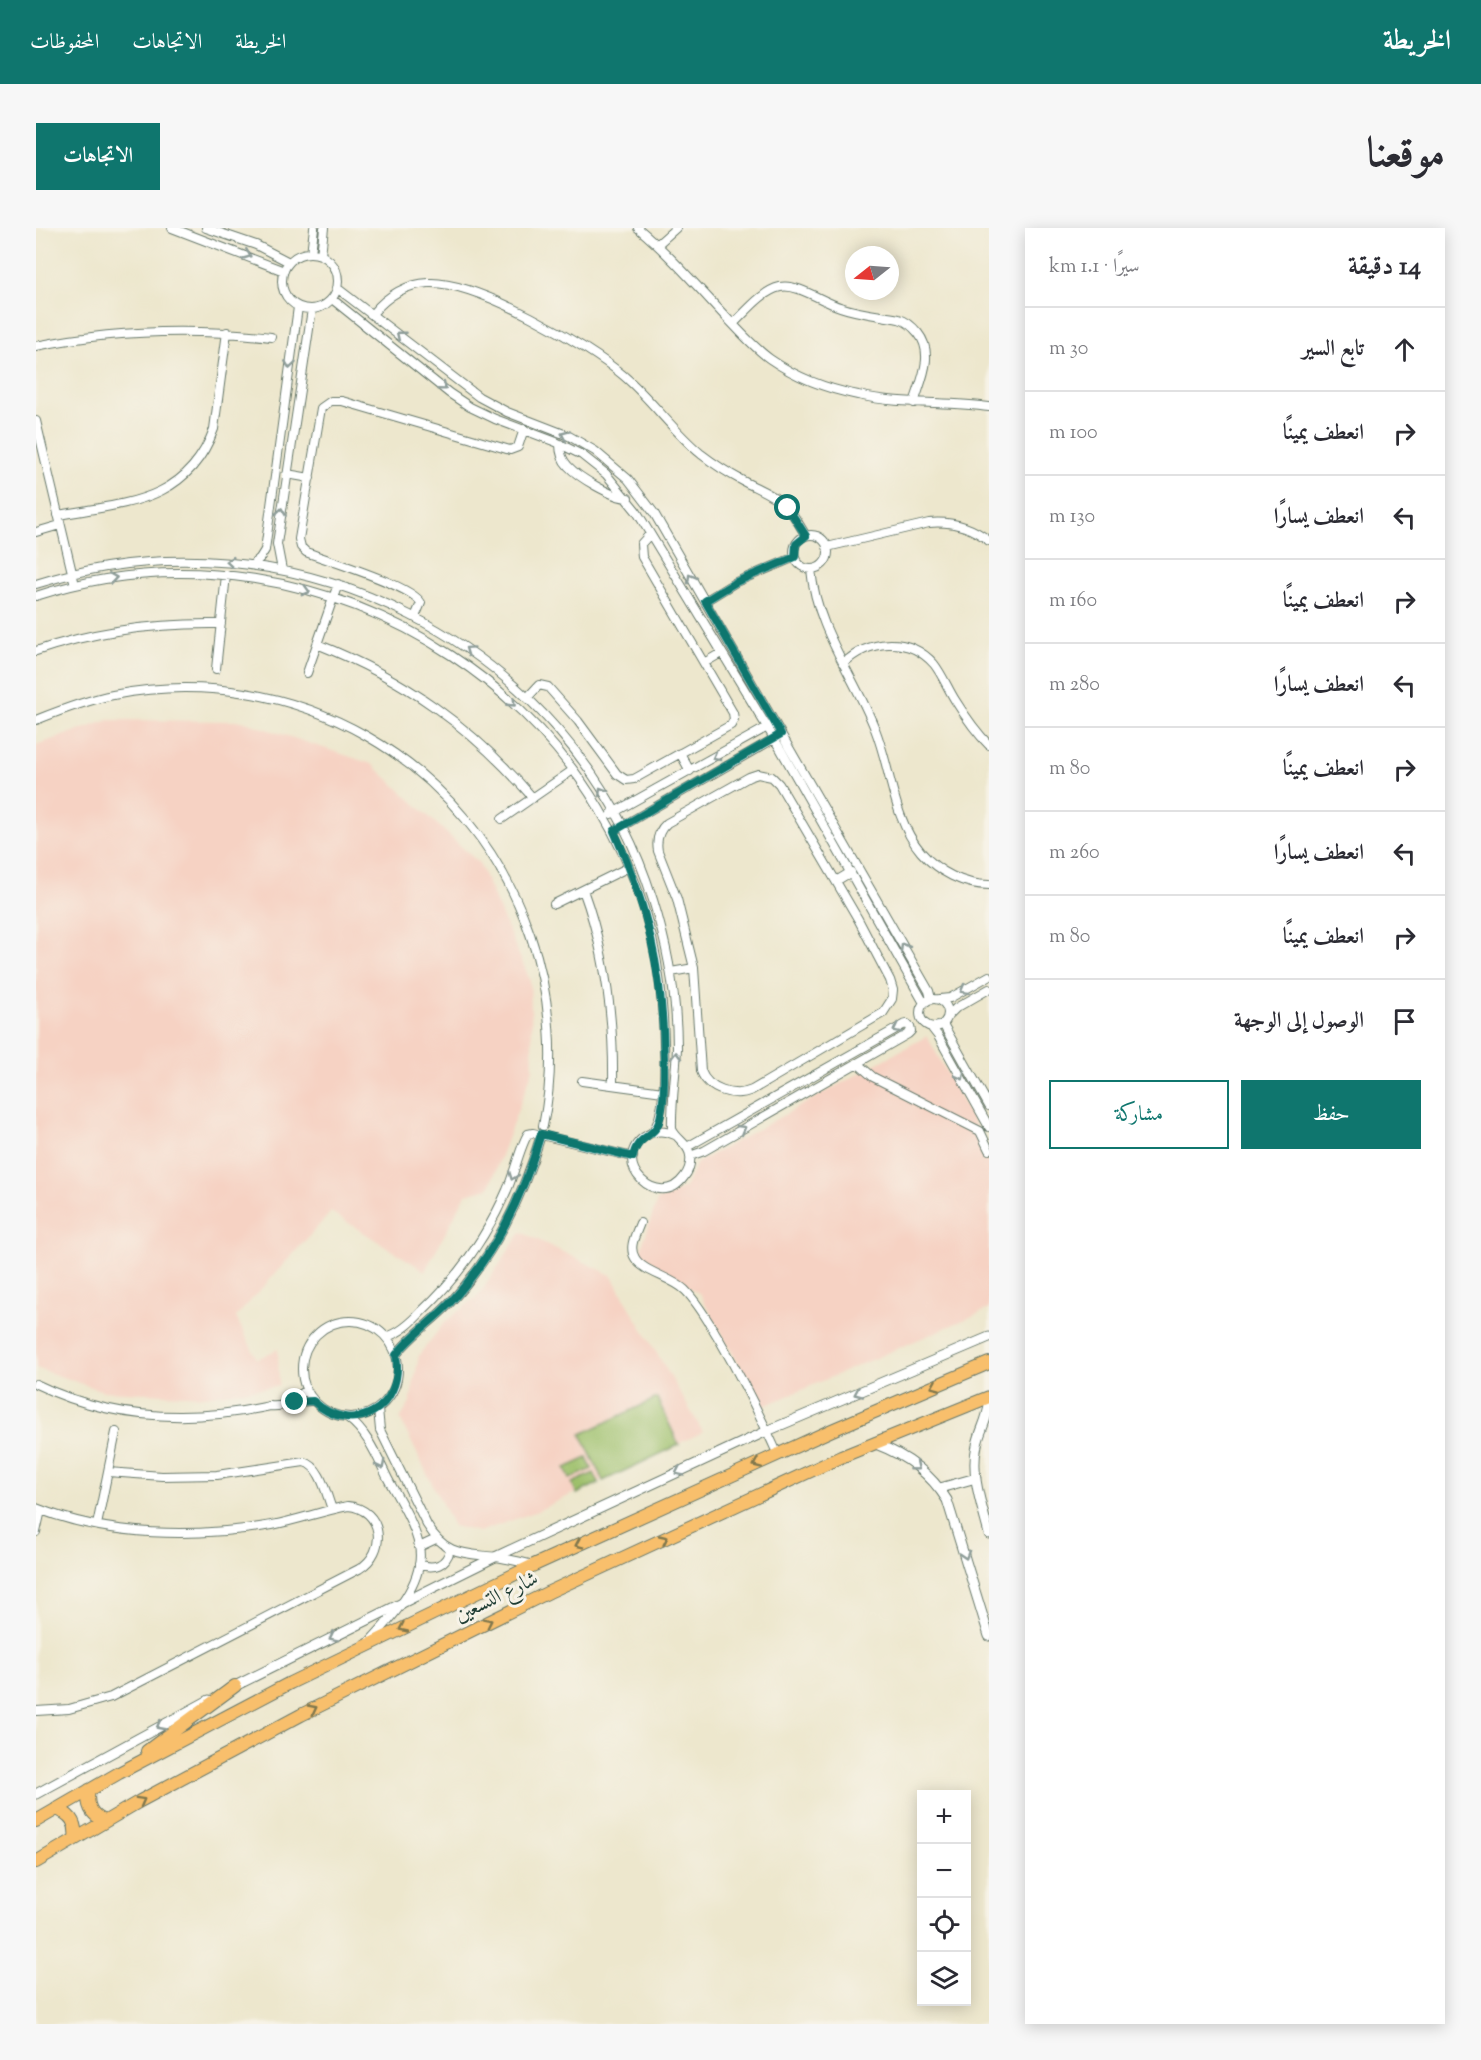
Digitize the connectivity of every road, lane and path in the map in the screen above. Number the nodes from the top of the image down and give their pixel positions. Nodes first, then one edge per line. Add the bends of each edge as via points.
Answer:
1 (172, 228) edge
2 (206, 228) edge
3 (314, 228) edge
4 (324, 228) edge
5 (638, 228) edge
6 (676, 228) edge
7 (658, 244) junction
8 (311, 253) junction
9 (321, 255) junction
10 (290, 262) junction
11 (284, 271) junction
12 (337, 288) junction
13 (332, 298) junction
14 (298, 307) junction
15 (312, 309) junction
16 (372, 314) junction
17 (733, 324) junction
18 (227, 332) junction
19 (271, 336) dead end
20 (36, 346) edge
21 (915, 403) junction
22 (989, 407) edge
23 (36, 421) edge
24 (524, 429) junction
25 (560, 444) junction
26 (287, 474) junction
27 (310, 478) junction
28 (628, 498) junction
29 (58, 515) junction
30 (60, 525) junction
31 (36, 532) edge
32 (650, 534) junction
33 (806, 536) junction
34 (989, 541) edge
35 (827, 548) junction
36 (795, 557) junction
37 (252, 565) junction
38 (811, 569) junction
39 (282, 570) junction
40 (72, 573) junction
41 (225, 575) junction
42 (36, 584) edge
43 (338, 584) junction
44 (75, 585) junction
45 (36, 596) edge
46 (333, 599) junction
47 (705, 601) junction
48 (416, 617) junction
49 (221, 624) junction
50 (317, 644) junction
51 (36, 651) edge
52 (721, 653) junction
53 (704, 663) junction
54 (843, 664) junction
55 (216, 669) dead end
56 (307, 673) dead end
57 (749, 679) junction
58 (740, 685) junction
59 (527, 698) junction
60 (36, 720) edge
61 (771, 725) junction
62 (777, 736) junction
63 (989, 745) edge
64 (680, 753) junction
65 (573, 770) junction
66 (690, 771) junction
67 (533, 798) junction
68 (615, 812) junction
69 (606, 817) junction
70 (502, 819) dead end
71 (623, 826) junction
72 (614, 831) junction
73 (629, 867) junction
74 (851, 872) junction
75 (836, 881) junction
76 (989, 885) edge
77 (583, 890) junction
78 (554, 904) dead end
79 (694, 968) junction
80 (671, 972) junction
81 (989, 975) edge
82 (989, 989) edge
83 (931, 1000) junction
84 (948, 1016) junction
85 (943, 1024) junction
86 (931, 1027) junction
87 (857, 1063) junction
88 (582, 1081) dead end
89 (613, 1085) junction
90 (663, 1092) junction
91 (989, 1106) edge
92 (989, 1127) edge
93 (542, 1130) junction
94 (651, 1133) junction
95 (675, 1135) junction
96 (687, 1147) junction
97 (989, 1150) edge
98 (690, 1156) junction
99 (633, 1157) junction
100 (640, 1223) dead end
101 (386, 1337) junction
102 (989, 1337) edge
103 (396, 1355) junction
104 (989, 1363) edge
105 (36, 1384) edge
106 (306, 1390) junction
107 (989, 1397) edge
108 (313, 1401) junction
109 (989, 1404) edge
110 (270, 1406) junction
111 (378, 1409) junction
112 (348, 1418) junction
113 (767, 1431) junction
114 (116, 1432) dead end
115 (876, 1444) junction
116 (778, 1455) junction
117 (108, 1472) junction
118 (976, 1478) junction
119 (940, 1488) junction
120 (39, 1509) edge
121 (332, 1509) junction
122 (419, 1510) junction
123 (407, 1516) junction
124 (97, 1525) junction
125 (36, 1532) edge
126 (989, 1534) edge
127 (436, 1539) junction
128 (419, 1547) junction
129 (450, 1550) junction
130 (495, 1557) junction
131 (419, 1564) junction
132 (534, 1565) junction
133 (403, 1603) junction
134 (989, 1636) edge
135 (364, 1646) junction
136 (235, 1686) junction
137 (36, 1711) edge
138 (119, 1773) junction
139 (89, 1790) junction
140 (36, 1794) edge
141 (56, 1809) junction
142 (36, 1821) edge
143 (105, 1821) junction
144 (75, 1839) junction
145 (36, 1862) edge

1 -> 11 street
2 - 10 street via 256,245
3 - 8 street
4 - 9 street
5 - 7 street
6 - 7 street
7 - 17 street
8 - 9 street
8 - 10 street
9 - 12 street via 336,271
10 - 11 street
11 - 14 street via 283,289
12 - 13 street
12 - 16 street
13 - 15 street
13 -> 24 street via 460,400
14 - 15 street
14 -> 37 street via 266,545
15 - 26 street
16 - 33 street via 384,299 405,288 440,283 486,298 545,325 625,376 702,454 778,499
47 -> 16 street via 646,501 608,460 569,436 479,397
17 - 21 street via 769,358 812,381 861,396
17 - 21 street via 767,293 784,286 856,312 901,319 919,335 926,351 927,362
18 - 19 street
18 - 20 street via 123,333
18 - 29 street via 214,429 194,467 173,486 148,498
21 - 22 street
23 - 29 street
24 - 25 street
24 - 27 street via 518,447 510,450 331,401 321,408
25 - 28 street via 601,470
25 - 28 street via 561,455 570,469 612,495
26 - 27 street
39 -> 26 street via 277,544
27 - 48 street via 299,539 303,550 415,596 421,603
28 - 32 street
29 - 30 street
30 - 31 street
30 - 40 street
32 - 52 street
32 - 53 street via 641,544 642,557
33 - 35 street via 819,537
33 - 36 street via 796,544
34 - 35 street via 969,527 942,522
35 - 38 street via 826,561
36 - 38 street via 799,565
36 - 47 street via 736,582
37 - 39 street
37 -> 40 street via 166,561
38 - 54 street via 819,610
39 - 43 street
40 - 42 street
40 - 44 street
44 -> 41 street via 150,574
41 -> 46 street via 269,581
41 - 49 street
43 - 46 street
43 - 48 street
44 - 45 street
46 - 50 street
46 -> 65 street via 412,632 467,665 532,721
47 - 57 street
59 -> 48 street via 474,654
49 - 51 street via 154,625 87,636
49 - 55 street
50 - 56 street
50 - 67 street via 379,671 436,706 488,748
52 - 53 street
52 - 58 street
53 - 64 street via 734,719 729,727
54 - 63 street via 852,655 876,645 914,649 934,665 963,713
54 - 76 street via 876,730 911,837 934,865 949,875
57 - 58 street
57 - 61 street
58 - 61 street
59 - 64 street via 539,685 548,687 622,779 634,779
68 -> 59 street via 569,744
60 - 93 street via 113,695 200,688 291,703 342,722 404,759 434,784 479,835 506,876 523,913 545,992 549,1033 549,1094
61 - 62 street
61 -> 66 street
62 - 71 street
62 - 74 street
83 -> 62 street
64 - 66 street
65 - 67 street
65 - 69 street
66 - 68 street
67 - 70 street
68 - 69 street
68 - 71 street
69 - 72 street
71 - 72 street
71 - 80 street via 652,899
72 - 73 street
73 - 77 street
73 - 90 street via 649,927 658,972 664,1027
74 - 75 street
74 - 83 street
75 - 79 street via 779,784 768,775 749,777 667,823 658,835 657,846 680,910
75 - 79 street via 892,985 892,999 883,1014 752,1090 735,1093 714,1087 700,1071
77 - 78 street
77 - 89 street via 608,981
79 - 80 street
95 -> 80 street via 672,1126 676,1021
81 -> 83 street via 950,998
82 - 84 street
83 - 84 street via 946,1006
83 - 86 street via 920,1009 924,1024
84 - 85 street
85 - 86 street
85 - 91 street
86 -> 92 street
87 -> 96 street via 908,1034 908,1024
87 - 97 street via 873,1077 980,1131
98 -> 87 street
88 - 89 street
89 - 90 street
90 - 94 street via 659,1121
93 - 99 street
93 -> 101 street via 526,1136 501,1203 466,1262 418,1316
93 - 103 street via 524,1188 491,1251 455,1298
94 - 95 street
94 - 99 street via 640,1140
95 - 96 street
96 - 98 street
98 - 99 street via 689,1170 681,1181 663,1189 640,1180
100 - 113 street via 632,1244 635,1259 670,1279 698,1307 736,1368
101 - 103 street
101 - 106 street via 371,1326 354,1321 327,1326 311,1340 302,1359
102 -> 113 street
103 - 111 street via 398,1367 393,1390
104 -> 116 main road, شارع التسعين
105 - 110 street via 105,1408 139,1414 208,1416
106 - 108 street
106 - 110 street
107 - 115 main road, شارع التسعين
108 - 110 street
108 - 112 street via 329,1413
109 - 118 street via 976,1445
111 - 112 street
111 - 122 street via 380,1430
112 -> 123 street via 366,1436
113 - 116 street
113 -> 130 street
114 - 117 street
115 -> 119 street via 907,1460
143 -> 115 main road, شارع التسعين via 301,1715 549,1592
116 -> 132 main road, شارع التسعين
117 - 121 street via 218,1475 304,1462 316,1469
117 - 124 street
118 - 119 street
118 - 126 street
119 -> 134 street
120 - 124 street
120 - 125 street
121 - 124 street via 275,1524 215,1532 156,1532
121 - 137 street via 363,1509 373,1521 378,1542 367,1564 111,1697 69,1709
122 - 123 street
122 - 127 street
123 - 128 street
127 - 128 street
127 - 129 street
128 - 131 street
129 - 130 street
129 - 131 street via 446,1560 436,1566
130 - 132 street
130 - 133 street
131 - 133 street
132 -> 135 main road, شارع التسعين
133 - 135 street
133 -> 136 street
135 - 138 main road, شارع التسعين
136 - 138 main road
136 -> 140 street
138 - 139 main road, شارع التسعين
139 - 141 main road, شارع التسعين
139 - 143 main road via 88,1806
141 - 142 main road, شارع التسعين
141 - 144 main road via 70,1816
143 - 144 main road, شارع التسعين
144 - 145 main road, شارع التسعين

